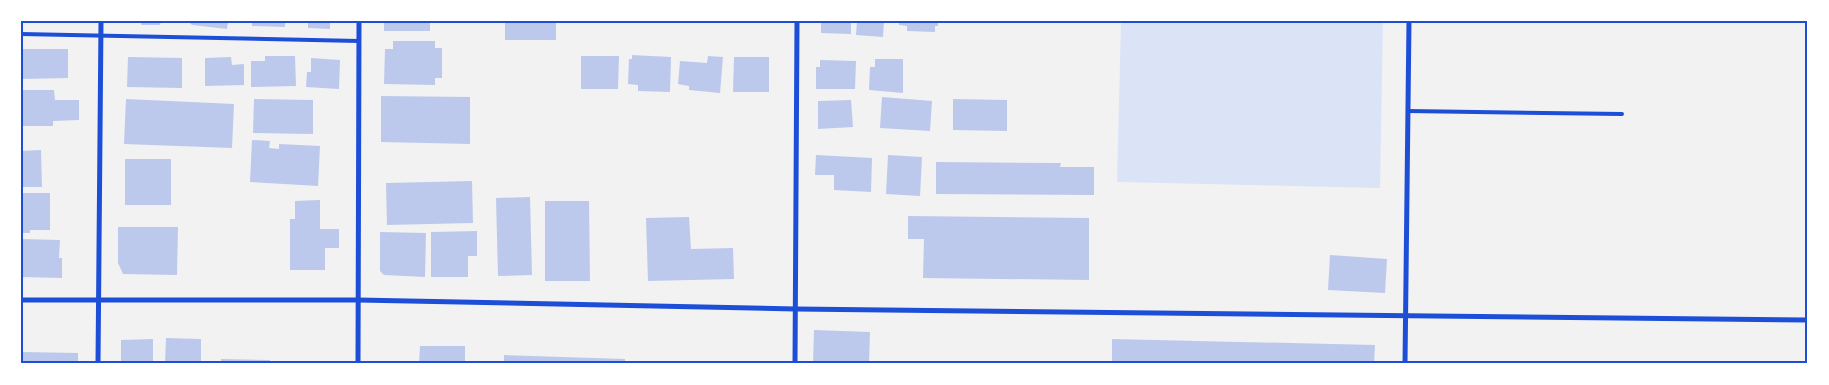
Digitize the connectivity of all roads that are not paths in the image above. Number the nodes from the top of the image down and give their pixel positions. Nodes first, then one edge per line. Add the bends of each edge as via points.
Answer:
1 (100, 21) edge
2 (359, 21) edge
3 (797, 21) edge
4 (1408, 21) edge
5 (21, 34) edge
6 (100, 36) junction
7 (359, 41) junction
8 (1408, 112) junction
9 (1622, 114) dead end
10 (21, 300) edge
11 (98, 300) junction
12 (358, 300) junction
13 (796, 310) junction
14 (1406, 317) junction
15 (1808, 320) edge
16 (98, 364) edge
17 (358, 364) edge
18 (795, 364) edge
19 (1405, 364) edge

1 - 6 street
2 - 7 street
3 - 13 street
4 - 8 street
5 - 6 lane
6 - 7 lane
6 - 11 street
7 - 12 street
8 - 9 lane
8 - 14 street
10 - 11 street
11 - 12 street
11 - 16 street
12 - 13 street
12 - 17 street
13 - 14 street
13 - 18 street
14 - 15 street
14 - 19 street

